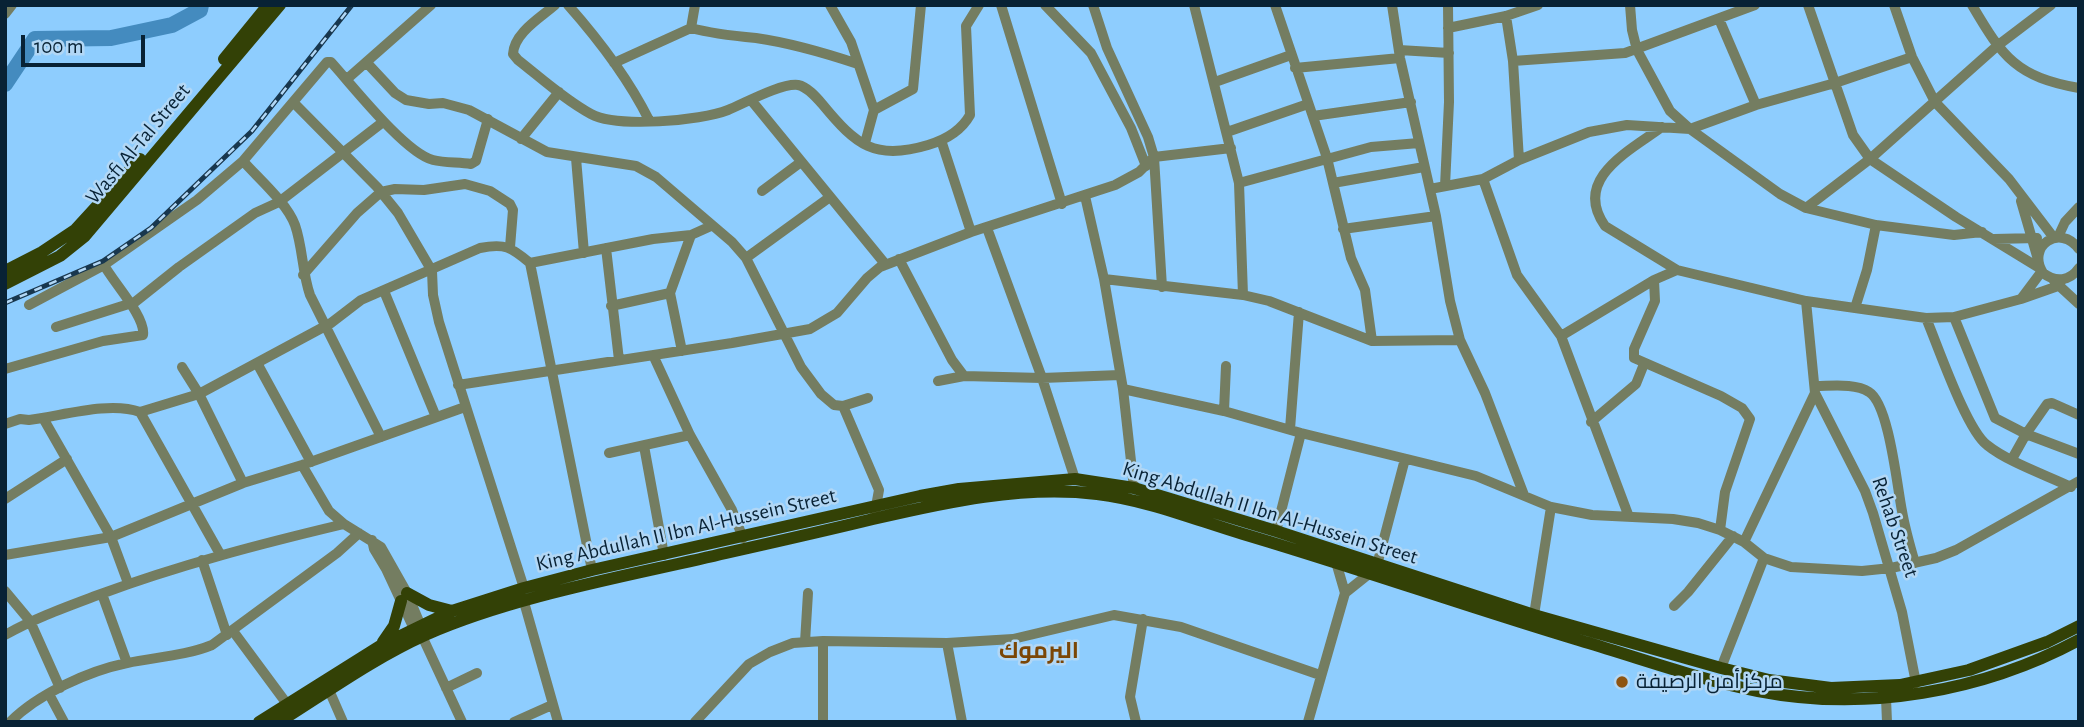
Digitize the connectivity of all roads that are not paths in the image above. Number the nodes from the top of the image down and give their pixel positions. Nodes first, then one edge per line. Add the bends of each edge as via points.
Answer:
1 (12, 5) edge
2 (268, 5) edge
3 (280, 5) edge
4 (431, 5) edge
5 (555, 5) edge
6 (568, 5) edge
7 (695, 5) edge
8 (830, 5) edge
9 (921, 5) edge
10 (979, 5) edge
11 (1001, 5) edge
12 (1045, 5) edge
13 (1093, 5) edge
14 (1194, 5) edge
15 (1275, 5) edge
16 (1392, 5) edge
17 (1448, 5) edge
18 (1538, 5) edge
19 (1630, 5) edge
20 (1755, 5) edge
21 (1808, 5) edge
22 (1894, 5) edge
23 (1972, 5) edge
24 (2051, 5) edge
25 (5, 13) edge
26 (1506, 16) junction
27 (1719, 19) junction
28 (691, 28) junction
29 (1448, 28) junction
30 (1997, 46) junction
31 (1637, 50) junction
32 (1449, 53) junction
33 (1399, 54) junction
34 (1291, 55) junction
35 (1912, 57) junction
36 (1513, 61) junction
37 (367, 63) junction
38 (614, 63) junction
39 (858, 64) junction
40 (1295, 68) junction
41 (347, 79) junction
42 (1215, 82) junction
43 (1835, 83) junction
44 (2079, 88) edge
45 (559, 92) junction
46 (751, 100) junction
47 (1411, 102) junction
48 (1935, 102) junction
49 (294, 103) junction
50 (1308, 104) junction
51 (1756, 104) junction
52 (874, 110) junction
53 (1313, 116) junction
54 (488, 119) junction
55 (649, 120) junction
56 (383, 122) junction
57 (1662, 127) junction
58 (1690, 129) junction
59 (1227, 132) junction
60 (521, 139) junction
61 (941, 140) junction
62 (865, 143) junction
63 (1419, 143) junction
64 (1231, 148) junction
65 (343, 152) junction
66 (576, 158) junction
67 (1327, 158) junction
68 (1870, 159) junction
69 (1519, 160) junction
70 (243, 161) junction
71 (1150, 161) junction
72 (801, 162) junction
73 (1424, 167) junction
74 (1483, 179) junction
75 (1239, 183) junction
76 (1333, 183) junction
77 (1445, 187) junction
78 (1430, 189) junction
79 (762, 191) dead end
80 (2018, 191) junction
81 (381, 192) junction
82 (1086, 196) junction
83 (830, 197) junction
84 (279, 202) junction
85 (1062, 204) junction
86 (2079, 207) edge
87 (1806, 208) junction
88 (1436, 216) junction
89 (1877, 225) junction
90 (711, 226) junction
91 (987, 228) junction
92 (1343, 229) junction
93 (971, 232) junction
94 (1982, 232) junction
95 (691, 235) junction
96 (2033, 238) junction
97 (2054, 238) junction
98 (1994, 239) junction
99 (510, 247) junction
100 (606, 248) junction
101 (2079, 249) edge
102 (57, 251) junction
103 (584, 253) junction
104 (746, 258) junction
105 (899, 259) junction
106 (530, 263) junction
107 (103, 265) junction
108 (886, 265) junction
109 (2040, 266) junction
110 (2079, 268) edge
111 (1677, 270) junction
112 (5, 271) edge
113 (432, 271) junction
114 (303, 275) junction
115 (1104, 279) junction
116 (1654, 280) junction
117 (2060, 281) junction
118 (2079, 281) edge
119 (5, 284) edge
120 (1162, 287) junction
121 (384, 290) junction
122 (670, 293) junction
123 (1243, 295) junction
124 (2021, 299) junction
125 (1806, 301) junction
126 (131, 304) junction
127 (2079, 304) edge
128 (29, 305) dead end
129 (611, 306) junction
130 (1855, 308) junction
131 (1299, 312) junction
132 (1954, 317) junction
133 (1926, 318) junction
134 (56, 327) dead end
135 (324, 327) junction
136 (785, 333) junction
137 (1561, 336) junction
138 (1460, 340) junction
139 (1372, 341) junction
140 (682, 351) junction
141 (653, 355) junction
142 (619, 360) junction
143 (257, 363) junction
144 (1644, 364) junction
145 (1226, 366) dead end
146 (182, 367) dead end
147 (5, 369) edge
148 (552, 370) junction
149 (1120, 375) junction
150 (964, 376) junction
151 (1042, 378) junction
152 (938, 381) dead end
153 (458, 385) junction
154 (1123, 389) junction
155 (1815, 389) junction
156 (199, 394) junction
157 (868, 398) dead end
158 (844, 406) junction
159 (465, 407) junction
160 (1224, 411) junction
161 (141, 412) junction
162 (2079, 415) edge
163 (436, 417) junction
164 (43, 418) junction
165 (1591, 422) junction
166 (5, 424) edge
167 (1295, 431) junction
168 (2026, 434) junction
169 (690, 435) junction
170 (381, 437) junction
171 (644, 446) junction
172 (609, 453) dead end
173 (2079, 454) edge
174 (1405, 458) junction
175 (67, 459) junction
176 (2012, 459) junction
177 (307, 464) junction
178 (1075, 479) junction
179 (243, 484) junction
180 (2075, 484) edge
181 (1135, 488) junction
182 (1524, 495) junction
183 (5, 499) edge
184 (192, 504) junction
185 (1551, 507) junction
186 (875, 512) junction
187 (1629, 517) junction
188 (344, 524) junction
189 (1720, 530) junction
190 (1276, 531) junction
191 (359, 533) junction
192 (1732, 536) junction
193 (111, 537) junction
194 (743, 538) junction
195 (1744, 542) junction
196 (220, 554) junction
197 (5, 555) edge
198 (664, 555) junction
199 (1764, 558) junction
200 (202, 559) junction
201 (1336, 562) junction
202 (1914, 564) junction
203 (1891, 568) junction
204 (1373, 569) junction
205 (592, 570) junction
206 (128, 583) junction
207 (524, 588) junction
208 (5, 591) edge
209 (808, 593) dead end
210 (1345, 593) junction
211 (102, 594) junction
212 (404, 597) junction
213 (1455, 597) junction
214 (524, 601) junction
215 (1674, 606) dead end
216 (452, 611) junction
217 (1534, 615) junction
218 (1143, 619) junction
219 (30, 621) junction
220 (2079, 626) edge
221 (419, 630) junction
222 (230, 633) junction
223 (5, 635) edge
224 (2079, 640) edge
225 (823, 641) junction
226 (805, 642) junction
227 (947, 643) junction
228 (380, 646) junction
229 (1669, 661) junction
230 (127, 663) junction
231 (1721, 668) junction
232 (477, 673) dead end
233 (1320, 675) junction
234 (1916, 683) junction
235 (60, 688) junction
236 (446, 688) junction
237 (329, 690) junction
238 (49, 694) junction
239 (1886, 698) junction
240 (287, 704) junction
241 (552, 705) junction
242 (699, 720) edge
243 (10, 722) edge
244 (64, 722) edge
245 (259, 722) edge
246 (279, 722) edge
247 (343, 722) edge
248 (462, 722) edge
249 (514, 722) edge
250 (558, 722) edge
251 (823, 722) edge
252 (962, 722) edge
253 (1136, 722) edge
254 (1308, 722) edge
255 (1887, 722) edge

1 - 25 street
2 - 102 main road, Wasfi Al-Tal Street
3 - 102 main road, Wasfi Al-Tal Street via 85,236
4 - 37 street
5 - 45 street via 518,37 513,51
6 - 38 street
7 - 28 street
8 - 39 street
9 - 52 street via 912,89
10 - 61 street via 966,26 970,115 960,129
11 - 85 street
12 - 71 street via 1091,53
13 - 71 street via 1107,48 1148,137
14 - 42 street
15 - 34 street
16 - 33 street
17 - 29 street
18 - 26 street
19 - 31 street
20 - 27 street
21 - 43 street
22 - 35 street
23 - 30 street
24 - 30 street
26 - 29 street
26 - 36 street
27 - 31 street
27 - 51 street
28 - 38 street
28 - 39 street via 824,52
29 - 32 street
30 - 44 street via 2029,74
30 - 48 street
31 - 36 street
31 - 58 street via 1670,111
32 - 33 street
32 - 77 street
33 - 40 street
33 - 47 street
34 - 40 street
34 - 42 street
35 - 43 street
35 - 48 street
36 - 69 street
37 - 41 street
37 - 54 street via 406,100 459,107
38 - 55 street
39 - 52 street
40 - 50 street
41 - 49 street via 327,62
41 - 56 street
42 - 59 street
43 - 51 street
43 - 68 street via 1853,135
45 - 55 street via 604,118
45 - 60 street
46 - 55 street via 709,117
46 - 62 street via 799,85
46 - 72 street
47 - 53 street
47 - 63 street
48 - 68 street
48 - 80 street
49 - 65 street
49 - 70 street
50 - 53 street
50 - 59 street
51 - 58 street
52 - 62 street
53 - 67 street
54 - 56 street via 476,161 471,164 432,160
54 - 60 street
56 - 65 street
57 - 58 street
57 - 69 street via 1627,125 1589,132
57 - 111 street via 1612,164 1594,200 1605,226
58 - 87 street
59 - 64 street
60 - 66 street via 547,152
61 - 62 street via 887,152
61 - 93 street
63 - 67 street via 1371,147
63 - 73 street
64 - 71 street
64 - 75 street
65 - 81 street
65 - 84 street
66 - 90 street via 646,171
66 - 103 street
67 - 75 street
67 - 76 street
68 - 87 street
68 - 94 street
69 - 74 street
70 - 84 street
70 - 107 street via 197,200
71 - 82 street via 1130,178
71 - 120 street
72 - 79 street
72 - 83 street
73 - 76 street
73 - 78 street
74 - 77 street
74 - 137 street via 1517,275
75 - 123 street
76 - 92 street
77 - 78 street
78 - 88 street
80 - 96 street
80 - 97 street
81 - 99 street via 457,184 482,187 512,207
81 - 113 street
81 - 114 street
82 - 85 street
82 - 115 street
83 - 104 street
83 - 108 street
84 - 114 street via 295,224
84 - 126 street via 255,213
85 - 91 street
86 - 97 street
87 - 89 street
88 - 92 street
88 - 138 street
89 - 94 street via 1954,235
89 - 130 street
90 - 95 street
90 - 104 street
91 - 93 street
91 - 151 street
92 - 139 street via 1365,290
93 - 105 street
94 - 98 street
95 - 100 street
95 - 122 street
96 - 97 street
96 - 98 street
96 - 109 street
97 - 101 street via 2070,240
97 - 109 street via 2042,246
98 - 109 street
99 - 106 street
99 - 113 street via 480,248
100 - 103 street
100 - 129 street
102 - 112 main road, Wasfi Al-Tal Street
102 - 119 main road, Wasfi Al-Tal Street
103 - 106 street
104 - 136 street
105 - 108 street
105 - 150 street
106 - 148 street
107 - 126 street
107 - 128 street
108 - 136 street via 873,271 827,320 810,329
109 - 117 street
109 - 124 street
110 - 117 street
111 - 116 street
111 - 125 street
113 - 121 street
113 - 153 street via 433,295
114 - 135 street
115 - 120 street
115 - 149 street
116 - 137 street
116 - 144 street via 1652,312 1633,353 1635,360
117 - 118 street
117 - 124 street
117 - 127 street
120 - 123 street
121 - 135 street
121 - 163 street
122 - 129 street
122 - 140 street
123 - 131 street
124 - 132 street
125 - 130 street
125 - 155 street
126 - 134 street
126 - 147 street via 145,331 141,337 103,341
129 - 142 street
130 - 133 street
131 - 139 street
131 - 167 street
132 - 133 street
132 - 168 street via 1995,418
133 - 176 street via 1979,438
135 - 143 street
135 - 170 street
136 - 140 street
136 - 158 street via 814,386 834,405
137 - 165 street
138 - 139 street
138 - 182 street
140 - 141 street
141 - 142 street
141 - 169 street
142 - 148 street
143 - 156 street
143 - 177 street
144 - 165 street via 1636,384
144 - 189 street via 1721,396 1742,408 1750,419 1724,492
145 - 160 street
146 - 156 street
148 - 153 street
148 - 205 street
149 - 151 street
149 - 154 street
150 - 151 street
150 - 152 street
151 - 178 street
153 - 159 street
154 - 160 street
154 - 181 street
155 - 195 street
155 - 202 street via 1864,389 1877,398
155 - 203 street, Rehab Street via 1865,491
156 - 161 street
156 - 179 street
157 - 158 street
158 - 186 street via 879,490
159 - 163 street
159 - 207 street
160 - 167 street
161 - 164 street via 110,408
161 - 184 street
162 - 168 street via 2050,403
163 - 170 street
164 - 166 street
164 - 175 street
165 - 187 street
167 - 174 street
167 - 190 street
168 - 173 street
168 - 176 street
169 - 171 street
169 - 194 street
170 - 177 street
171 - 172 street
171 - 198 street
174 - 182 street via 1476,476
174 - 204 street
175 - 183 street
175 - 193 street
176 - 180 street
177 - 179 street
177 - 188 street via 324,504
178 - 181 main road, King Abdullah II Ibn Al-Hussein Street
178 - 186 main road, King Abdullah II Ibn Al-Hussein Street via 959,489
179 - 184 street
180 - 202 street via 1956,550
181 - 190 main road, King Abdullah II Ibn Al-Hussein Street
182 - 185 street
184 - 193 street
184 - 196 street
185 - 187 street
185 - 217 street
186 - 194 main road, King Abdullah II Ibn Al-Hussein Street
186 - 201 main road, King Abdullah II Ibn Al-Hussein Street via 1004,494 1098,494
186 - 214 main road, King Abdullah II Ibn Al-Hussein Street
187 - 189 street via 1673,519
188 - 191 street
188 - 196 street
189 - 192 street
190 - 204 main road, King Abdullah II Ibn Al-Hussein Street
191 - 212 street via 372,540
191 - 222 street
192 - 195 street
192 - 215 street
193 - 197 street
193 - 206 street
194 - 198 main road, King Abdullah II Ibn Al-Hussein Street
195 - 199 street
196 - 200 street
198 - 205 main road, King Abdullah II Ibn Al-Hussein Street
199 - 203 street via 1802,568
199 - 231 street
200 - 206 street
200 - 222 street
201 - 204 main road, King Abdullah II Ibn Al-Hussein Street
201 - 210 street
202 - 203 street
203 - 234 street, Rehab Street
204 - 210 street
204 - 213 main road, King Abdullah II Ibn Al-Hussein Street
205 - 207 main road, King Abdullah II Ibn Al-Hussein Street
206 - 211 street
207 - 216 main road, King Abdullah II Ibn Al-Hussein Street
208 - 219 street
209 - 226 street
210 - 233 street
211 - 219 street
211 - 230 street
212 - 216 main road
212 - 221 street
212 - 228 main road via 394,626
213 - 217 main road, King Abdullah II Ibn Al-Hussein Street
213 - 229 main road, King Abdullah II Ibn Al-Hussein Street
214 - 221 main road, King Abdullah II Ibn Al-Hussein Street
214 - 241 street
216 - 221 main road, King Abdullah II Ibn Al-Hussein Street
217 - 229 main road, King Abdullah II Ibn Al-Hussein Street
218 - 227 street via 1114,615 1013,639
218 - 233 street via 1181,627
218 - 253 street via 1130,697
219 - 223 street
219 - 235 street
220 - 234 main road, King Abdullah II Ibn Al-Hussein Street via 2011,656
221 - 228 main road, King Abdullah II Ibn Al-Hussein Street
221 - 236 street
221 - 237 main road, King Abdullah II Ibn Al-Hussein Street
222 - 230 street via 194,651
222 - 240 street
224 - 239 main road, King Abdullah II Ibn Al-Hussein Street via 1971,682
225 - 226 street
225 - 227 street
225 - 251 street
226 - 242 street via 782,647 749,664
227 - 252 street
228 - 240 main road, King Abdullah II Ibn Al-Hussein Street
229 - 231 main road, King Abdullah II Ibn Al-Hussein Street
229 - 239 main road, King Abdullah II Ibn Al-Hussein Street via 1723,683 1798,697
230 - 235 street
231 - 234 main road, King Abdullah II Ibn Al-Hussein Street via 1831,688
232 - 236 street
233 - 254 street
235 - 238 street
236 - 248 street
237 - 246 main road, King Abdullah II Ibn Al-Hussein Street
237 - 247 street
238 - 243 street
238 - 244 street
239 - 255 street
240 - 245 main road, King Abdullah II Ibn Al-Hussein Street
241 - 249 street
241 - 250 street

